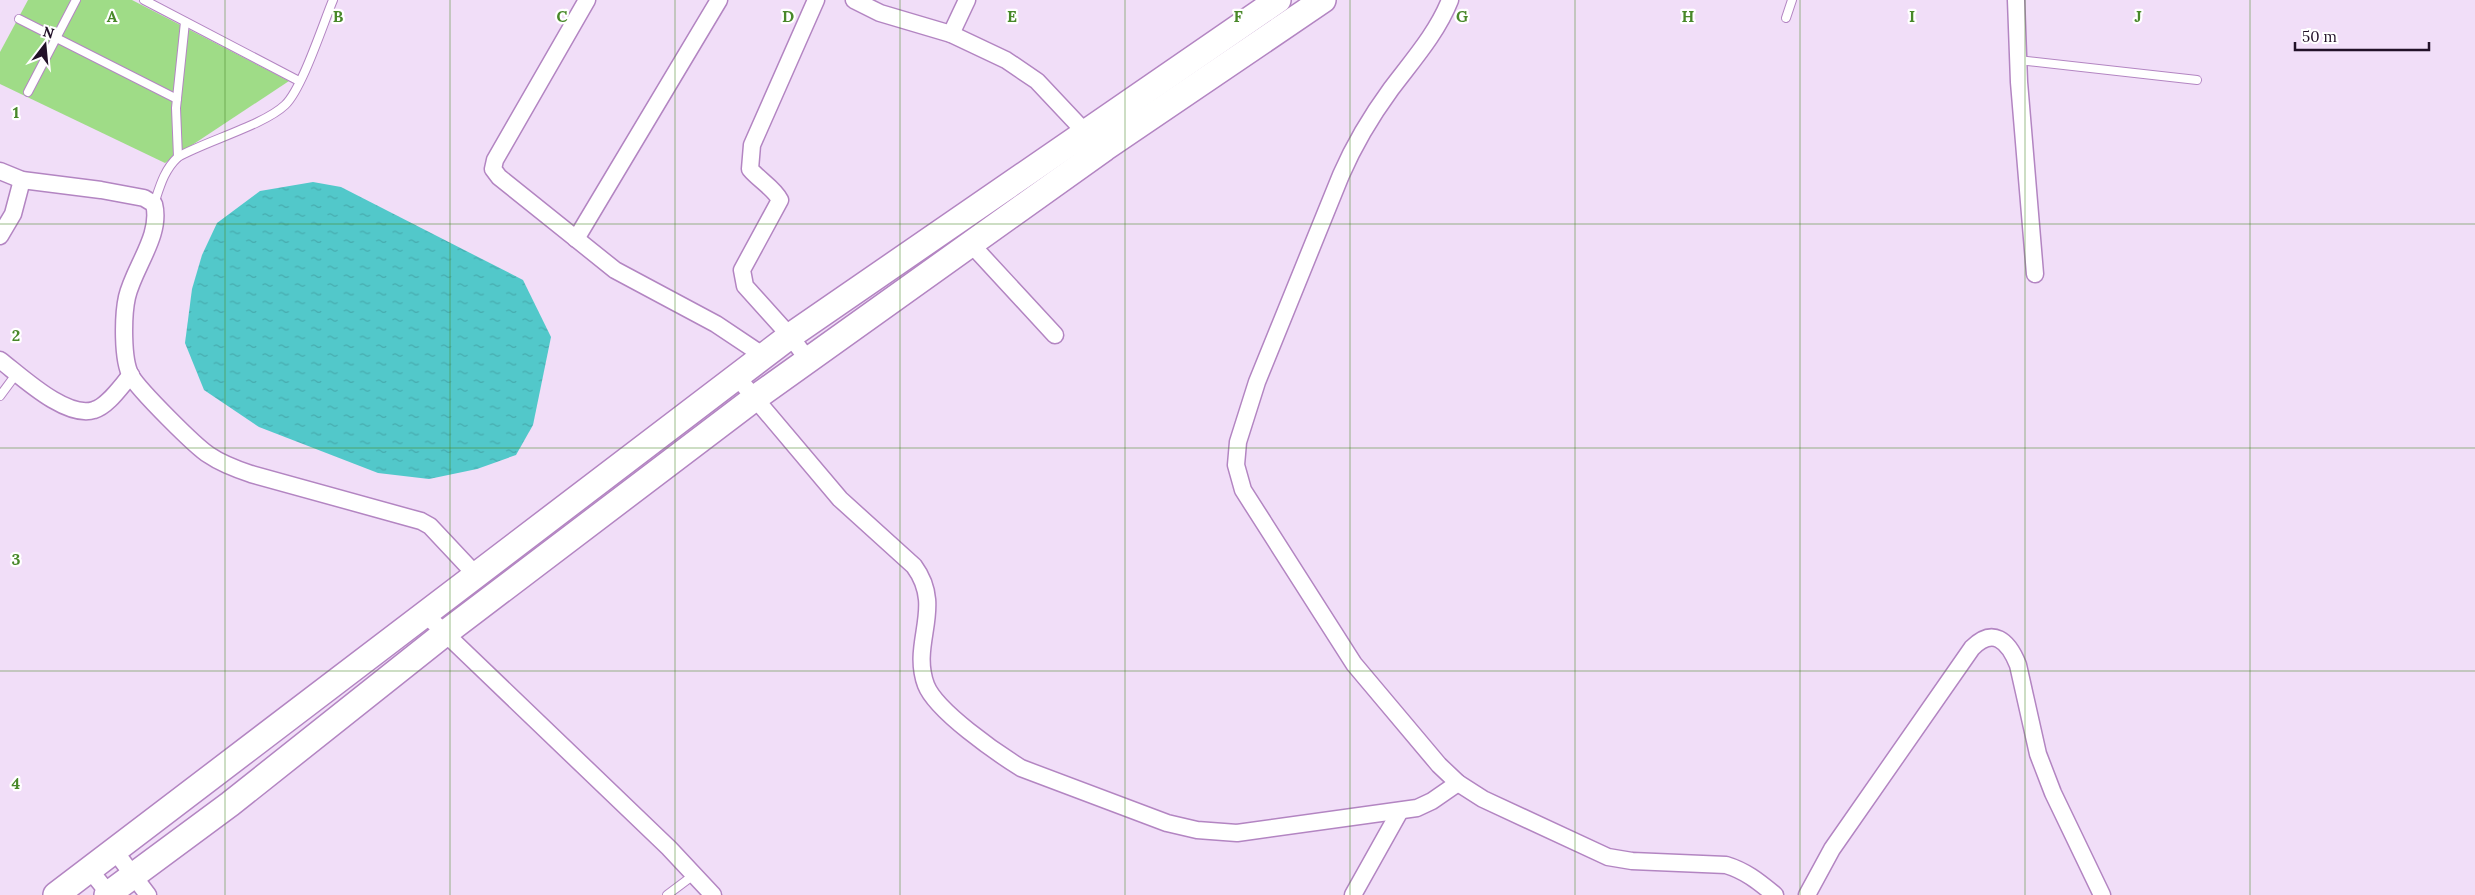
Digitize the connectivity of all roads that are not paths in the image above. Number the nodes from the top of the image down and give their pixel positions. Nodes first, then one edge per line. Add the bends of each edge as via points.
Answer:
1 (76, 0) edge
2 (144, 0) edge
3 (333, 0) edge
4 (587, 0) edge
5 (816, 0) edge
6 (854, 0) edge
7 (967, 0) edge
8 (1278, 0) edge
9 (1323, 0) edge
10 (1450, 0) edge
11 (1792, 0) edge
12 (2016, 0) edge
13 (714, 1) edge
14 (1786, 18) dead end
15 (19, 19) dead end
16 (185, 22) junction
17 (951, 34) junction
18 (57, 38) junction
19 (2018, 60) junction
20 (2197, 80) dead end
21 (299, 81) junction
22 (28, 92) dead end
23 (177, 99) junction
24 (1085, 132) junction
25 (178, 157) junction
26 (0, 171) edge
27 (22, 180) junction
28 (154, 204) junction
29 (0, 236) edge
30 (576, 238) junction
31 (971, 244) junction
32 (2035, 274) dead end
33 (1056, 335) dead end
34 (790, 336) junction
35 (764, 356) junction
36 (0, 360) edge
37 (808, 361) junction
38 (17, 373) junction
39 (131, 375) junction
40 (737, 377) junction
41 (0, 396) edge
42 (755, 398) junction
43 (476, 575) junction
44 (425, 614) junction
45 (444, 634) junction
46 (1458, 783) junction
47 (1400, 811) junction
48 (114, 850) junction
49 (89, 869) junction
50 (695, 874) junction
51 (141, 885) edge
52 (65, 892) edge
53 (109, 895) edge
54 (667, 895) edge
55 (713, 895) edge
56 (1353, 895) edge
57 (1775, 895) edge
58 (1807, 895) edge
59 (2102, 895) edge

1 - 18 lane
2 - 16 lane
3 - 21 lane
4 - 30 street via 495,160 493,169
5 - 34 street via 752,145 750,157 750,168 758,180 780,200 746,261 742,278 745,286
6 - 17 street via 880,13
7 - 17 street
8 - 24 main road
9 - 31 main road via 1105,148
10 - 46 street via 1443,18 1389,92 1349,156 1257,382 1238,442 1236,465 1243,490 1354,664
11 - 14 lane
12 - 19 street
13 - 30 street
15 - 18 lane
16 - 21 lane
16 - 23 lane
17 - 24 street via 1024,70
18 - 22 lane
18 - 23 lane
19 - 20 lane
19 - 32 street
21 - 25 lane via 286,104 277,111
23 - 25 lane via 175,130
24 - 34 main road
25 - 28 lane via 166,172
26 - 27 street
27 - 28 street via 100,190 144,198
27 - 29 street via 13,214
28 - 39 street via 156,223 127,296 126,360
30 - 35 street via 622,274 716,324
31 - 33 street
31 - 37 main road
34 - 35 main road
34 - 37 street
35 - 40 main road
36 - 38 street
37 - 42 main road
38 - 39 street via 54,401 70,408 92,411
38 - 41 lane
39 - 43 street via 140,388 207,454 251,474 430,526
40 - 42 street
40 - 43 main road
42 - 45 main road
42 - 47 street via 840,499 922,577 928,601 922,655 927,687 949,714 999,754 1040,777 1167,823 1198,830 1237,833
43 - 44 main road
44 - 45 street
44 - 48 main road
45 - 50 street
45 - 51 main road via 285,761
46 - 47 street via 1432,801
46 - 57 street via 1483,799 1608,857 1726,865 1755,878
47 - 56 street
48 - 49 main road
48 - 51 street
49 - 52 main road
49 - 53 street
50 - 54 lane
50 - 55 street
51 - 53 main road
58 - 59 street via 1832,849 1972,648 1982,638 1993,637 2013,652 2038,754

